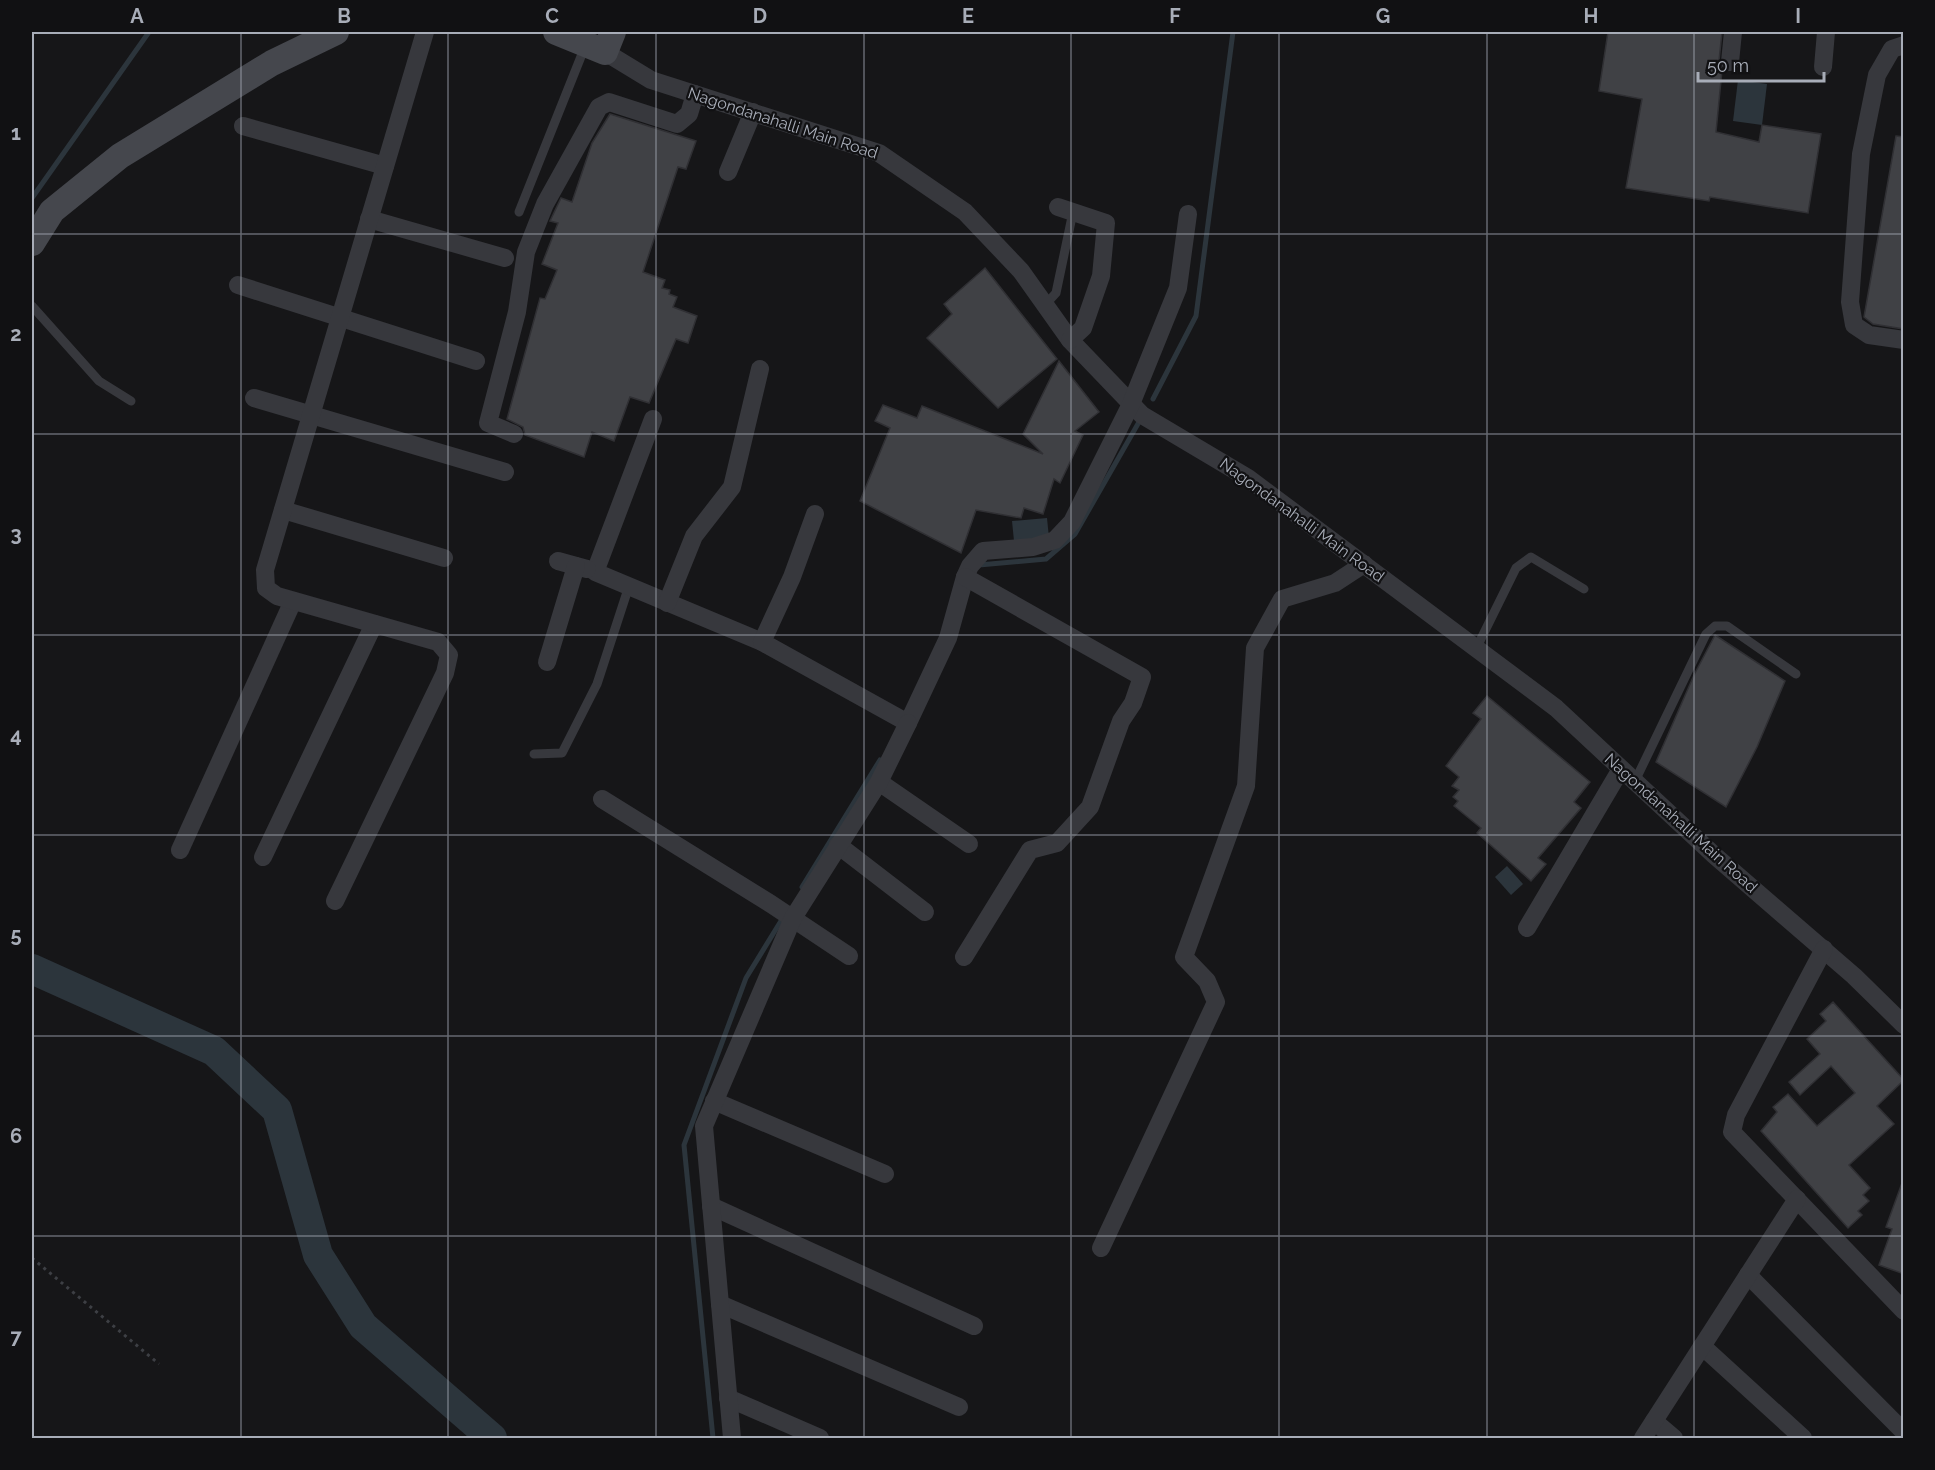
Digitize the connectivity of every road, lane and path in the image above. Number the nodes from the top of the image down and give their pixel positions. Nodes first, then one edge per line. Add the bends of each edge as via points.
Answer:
1 (336, 32) edge
2 (425, 32) edge
3 (556, 32) edge
4 (1733, 32) edge
5 (1826, 32) edge
6 (601, 42) edge
7 (1904, 45) edge
8 (1730, 62) dead end
9 (1823, 67) dead end
10 (695, 94) junction
11 (753, 112) junction
12 (243, 126) dead end
13 (385, 166) junction
14 (728, 172) dead end
15 (1066, 209) joint
16 (519, 212) dead end
17 (1188, 214) dead end
18 (369, 219) junction
19 (32, 243) edge
20 (505, 258) dead end
21 (238, 285) dead end
22 (1045, 305) junction
23 (32, 306) edge
24 (340, 318) junction
25 (1070, 340) junction
26 (1904, 340) edge
27 (476, 361) dead end
28 (760, 369) dead end
29 (254, 398) dead end
30 (131, 402) dead end
31 (1131, 404) junction
32 (312, 413) junction
33 (653, 419) dead end
34 (514, 434) dead end
35 (505, 472) dead end
36 (283, 510) junction
37 (815, 514) dead end
38 (444, 558) dead end
39 (1364, 564) junction
40 (595, 572) junction
41 (965, 577) junction
42 (629, 586) junction
43 (1584, 589) dead end
44 (293, 601) junction
45 (667, 603) junction
46 (374, 624) junction
47 (762, 642) junction
48 (1476, 649) junction
49 (547, 662) dead end
50 (1796, 674) dead end
51 (908, 723) junction
52 (534, 754) dead end
53 (1628, 775) junction
54 (879, 782) junction
55 (602, 799) dead end
56 (838, 844) junction
57 (969, 844) dead end
58 (180, 850) dead end
59 (263, 857) dead end
60 (335, 901) dead end
61 (925, 912) dead end
62 (793, 918) junction
63 (1527, 928) dead end
64 (1824, 949) junction
65 (849, 956) dead end
66 (964, 957) dead end
67 (1904, 1025) edge
68 (714, 1101) junction
69 (885, 1174) dead end
70 (1797, 1200) junction
71 (711, 1206) junction
72 (1101, 1248) dead end
73 (32, 1258) edge
74 (1748, 1275) junction
75 (720, 1304) junction
76 (1904, 1311) edge
77 (974, 1326) dead end
78 (1702, 1346) junction
79 (159, 1364) dead end
80 (728, 1398) junction
81 (959, 1407) dead end
82 (1654, 1421) junction
83 (1903, 1430) edge
84 (732, 1438) edge
85 (820, 1438) edge
86 (1643, 1438) edge
87 (1674, 1438) edge
88 (1803, 1438) edge
89 (1897, 1438) edge

1 - 19 street via 272,63 120,156 52,211
2 - 13 street
3 - 6 street
4 - 8 street
5 - 9 street
6 - 10 street, Nagondanahalli Main Road via 651,80
6 - 16 lane
7 - 26 street via 1892,49 1876,75 1861,154 1851,302 1854,325 1869,335
10 - 11 street, Nagondanahalli Main Road
10 - 34 street via 689,114 677,124 619,103 599,107 545,204 526,252 518,312 488,423
11 - 14 street
11 - 22 street, Nagondanahalli Main Road via 879,153 965,212 1021,271
12 - 13 street
13 - 18 street
15 - 22 lane via 1056,293
15 - 25 street via 1106,223 1101,276 1083,328
17 - 31 street via 1178,288
18 - 20 street
18 - 24 street
21 - 24 street
22 - 25 street, Nagondanahalli Main Road
23 - 30 lane via 99,381
24 - 27 street
24 - 32 street
25 - 31 street, Nagondanahalli Main Road
28 - 45 street via 732,487 694,536
29 - 32 street
31 - 39 street, Nagondanahalli Main Road via 1142,415 1248,478
31 - 41 street via 1072,522 1055,540 1033,547 983,551
32 - 35 street
32 - 36 street
33 - 40 street
36 - 38 street
36 - 44 street via 265,570 266,588
37 - 47 street via 792,578
39 - 48 street, Nagondanahalli Main Road
39 - 72 street via 1335,583 1282,599 1255,648 1246,786 1184,957 1208,981 1216,1002
40 - 42 street
40 - 49 street via 567,563
41 - 51 street via 948,638
41 - 66 street via 1142,677 1133,703 1121,721 1090,807 1057,843 1030,850
42 - 45 street
42 - 52 lane via 597,684 562,753
43 - 48 lane via 1532,557 1516,568
44 - 46 street
44 - 58 street
45 - 47 street
46 - 59 street
46 - 60 street via 438,642 449,655 445,673
47 - 51 street
48 - 53 street, Nagondanahalli Main Road via 1556,708
50 - 53 lane via 1727,626 1715,626 1706,634
51 - 54 street
53 - 63 street
53 - 64 street, Nagondanahalli Main Road
54 - 56 street
54 - 57 street
55 - 62 street
56 - 61 street
56 - 62 street
62 - 65 street
62 - 68 street
64 - 67 street, Nagondanahalli Main Road
64 - 70 street via 1736,1116 1732,1132
68 - 69 street
68 - 71 street via 704,1126
70 - 74 street
70 - 76 street
71 - 75 street
71 - 77 street
73 - 79 path
74 - 78 street
74 - 83 street
75 - 80 street
75 - 81 street
78 - 82 street
78 - 88 street
80 - 84 street
80 - 85 street
82 - 86 street
82 - 87 street
83 - 89 street

